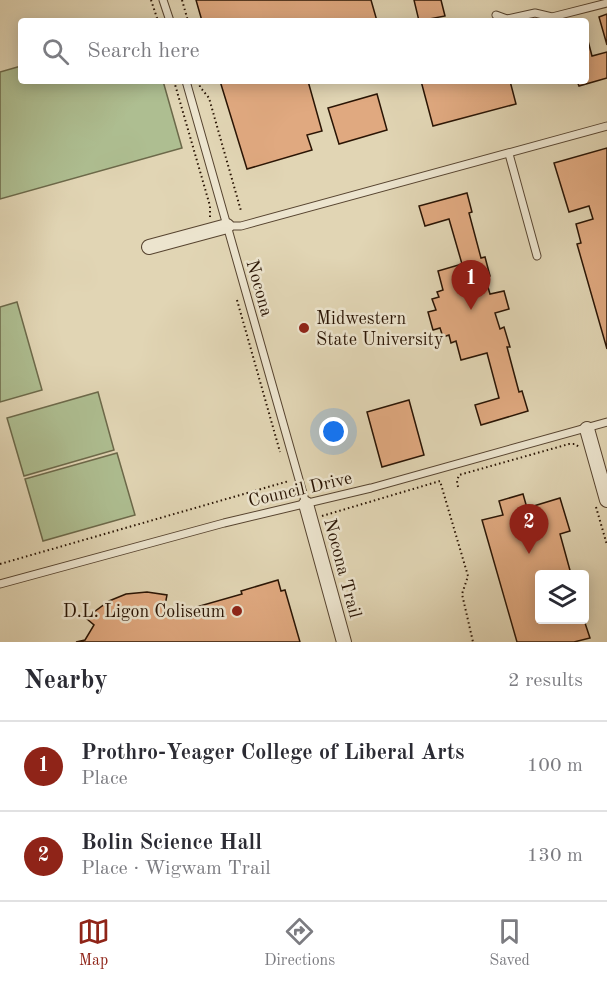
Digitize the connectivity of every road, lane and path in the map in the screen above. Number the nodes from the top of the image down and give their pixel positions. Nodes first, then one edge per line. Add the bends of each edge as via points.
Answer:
1 (152, 0) edge
2 (163, 0) edge
3 (182, 0) edge
4 (607, 3) edge
5 (496, 15) dead end
6 (157, 18) edge
7 (169, 18) edge
8 (187, 18) edge
9 (504, 18) edge
10 (512, 18) edge
11 (552, 18) edge
12 (552, 18) edge
13 (175, 84) edge
14 (187, 84) edge
15 (200, 84) edge
16 (607, 126) edge
17 (509, 154) junction
18 (241, 211) dead end
19 (206, 221) dead end
20 (227, 226) junction
21 (149, 247) dead end
22 (537, 256) dead end
23 (235, 291) dead end
24 (607, 422) edge
25 (587, 429) junction
26 (280, 452) dead end
27 (580, 453) dead end
28 (289, 481) dead end
29 (458, 487) dead end
30 (607, 500) edge
31 (306, 504) junction
32 (322, 514) dead end
33 (0, 564) edge
34 (0, 584) edge
35 (344, 642) edge
36 (473, 642) edge

1 - 6 path
2 - 7 lane
3 - 8 path
4 - 12 lane
5 - 9 lane
10 - 11 lane via 535,13
13 - 19 path via 211,210
14 - 20 lane, Nocona
15 - 18 path via 208,98
16 - 17 lane
17 - 20 lane
17 - 22 lane
20 - 21 street
20 - 31 lane, Nocona
23 - 26 path
24 - 25 lane, Council Drive
25 - 30 street
25 - 31 lane, Council Drive
27 - 29 path via 579,446 569,444 523,456 459,475
28 - 33 path
31 - 34 lane, Council Drive
31 - 35 street, Nocona Trail
32 - 36 path via 440,481 468,576 462,594

